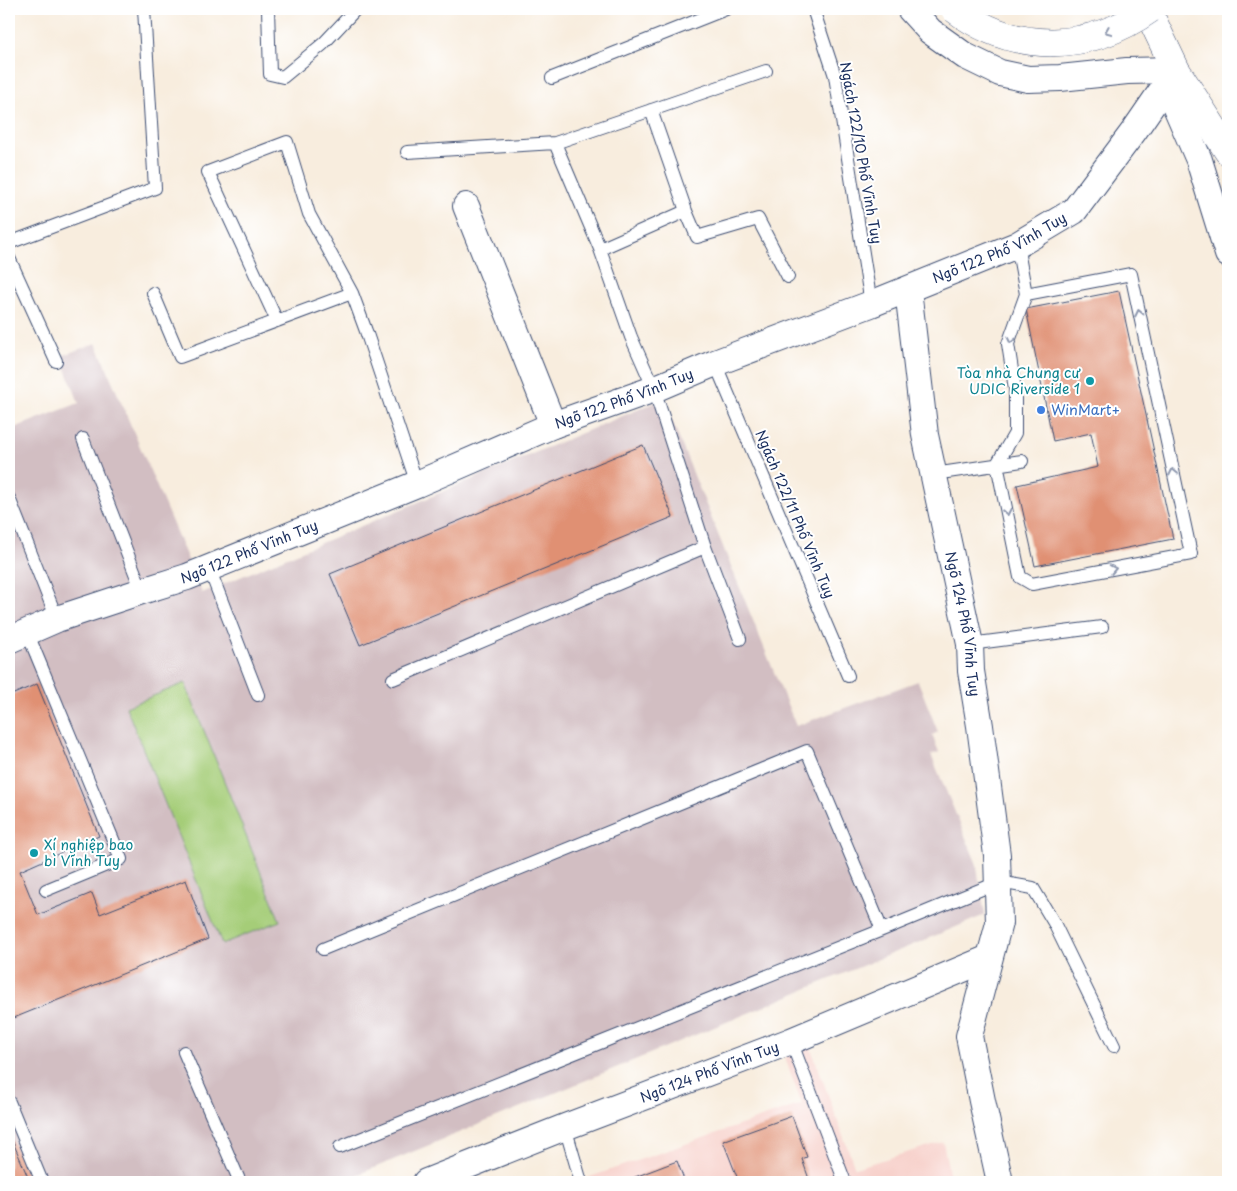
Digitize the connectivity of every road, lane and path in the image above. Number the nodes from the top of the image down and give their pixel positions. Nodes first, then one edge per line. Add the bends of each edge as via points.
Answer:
1 (144, 9) edge
2 (268, 9) edge
3 (356, 9) edge
4 (726, 9) edge
5 (813, 9) edge
6 (910, 9) edge
7 (955, 9) edge
8 (1149, 9) edge
9 (1176, 70) junction
10 (766, 71) dead end
11 (552, 78) dead end
12 (651, 110) junction
13 (555, 143) junction
14 (1228, 151) edge
15 (407, 152) dead end
16 (466, 206) dead end
17 (686, 211) junction
18 (9, 243) edge
19 (1017, 245) junction
20 (600, 248) junction
21 (1228, 254) edge
22 (9, 258) edge
23 (788, 278) dead end
24 (908, 290) junction
25 (153, 293) dead end
26 (352, 293) junction
27 (1026, 294) junction
28 (871, 304) junction
29 (276, 321) junction
30 (56, 361) dead end
31 (715, 363) junction
32 (654, 389) junction
33 (553, 425) junction
34 (84, 440) dead end
35 (1022, 461) dead end
36 (997, 464) junction
37 (934, 474) junction
38 (417, 484) junction
39 (9, 498) edge
40 (705, 547) junction
41 (209, 568) junction
42 (142, 591) junction
43 (57, 619) junction
44 (1102, 627) dead end
45 (18, 636) edge
46 (740, 639) dead end
47 (970, 644) junction
48 (848, 676) dead end
49 (393, 679) dead end
50 (258, 695) dead end
51 (999, 882) junction
52 (46, 890) dead end
53 (882, 930) junction
54 (323, 949) dead end
55 (989, 958) junction
56 (791, 1040) junction
57 (1114, 1046) dead end
58 (184, 1052) dead end
59 (9, 1102) edge
60 (565, 1127) junction
61 (340, 1147) dead end
62 (463, 1176) edge
63 (42, 1182) edge
64 (240, 1182) edge
65 (426, 1182) edge
66 (581, 1182) edge
67 (845, 1182) edge
68 (1000, 1182) edge

1 - 18 lane via 155,188
2 - 3 lane via 270,74 283,77 323,44
4 - 11 lane
5 - 28 lane, Ngách 122/10 Phố Vĩnh Tuy via 835,76
6 - 9 street via 930,31 965,56 1000,73 1028,79
8 -> 7 main road, bridge via 1135,19 1095,36 1052,42 1011,38 971,21
8 - 9 main road
9 - 14 main road
9 - 19 street, Ngõ 122 Phố Vĩnh Tuy via 1074,211
9 - 21 street via 1176,106 1199,160
10 - 12 lane
12 - 13 lane
12 - 17 lane
13 - 15 lane
13 - 20 lane
16 - 33 street
17 - 20 lane
17 - 23 lane via 697,237 758,219
19 - 24 street, Ngõ 122 Phố Vĩnh Tuy
19 - 27 lane
20 - 32 lane via 631,337
22 - 30 lane
24 - 28 street, Ngõ 122 Phố Vĩnh Tuy
24 - 37 street, Ngõ 124 Phố Vĩnh Tuy via 925,435
25 - 29 lane via 180,357
26 - 29 lane
26 - 29 lane via 309,214 286,142 208,172
26 - 38 lane
27 -> 36 lane via 1008,344 1015,389 1015,432
36 -> 27 lane via 1020,576 1032,584 1191,554 1131,274
28 - 31 street, Ngõ 122 Phố Vĩnh Tuy
31 - 32 street, Ngõ 122 Phố Vĩnh Tuy
31 - 48 lane, Ngách 122/11 Phố Vĩnh Tuy
32 - 33 street, Ngõ 122 Phố Vĩnh Tuy
32 - 40 lane
33 - 38 street, Ngõ 122 Phố Vĩnh Tuy
34 - 42 lane
35 - 36 lane
36 - 37 lane
37 - 47 street, Ngõ 124 Phố Vĩnh Tuy
38 - 41 street, Ngõ 122 Phố Vĩnh Tuy
39 - 43 lane
40 - 46 lane
40 - 49 lane
41 - 42 street, Ngõ 122 Phố Vĩnh Tuy
41 - 50 lane
42 - 43 street, Ngõ 122 Phố Vĩnh Tuy
43 - 45 street, Ngõ 122 Phố Vĩnh Tuy
44 - 47 lane
45 - 52 lane via 121,859
47 - 51 street, Ngõ 124 Phố Vĩnh Tuy
51 - 53 lane
51 - 55 street, Ngõ 124 Phố Vĩnh Tuy via 999,923
51 - 57 lane via 1034,888
53 - 54 lane via 807,751
53 - 61 lane
55 - 56 street, Ngõ 124 Phố Vĩnh Tuy
55 - 68 street, Ngõ 124 Phố Vĩnh Tuy via 969,1036
56 - 60 street, Ngõ 124 Phố Vĩnh Tuy
56 - 67 lane
58 - 64 lane
59 - 63 lane
60 - 62 street, Ngõ 124 Phố Vĩnh Tuy
60 - 66 lane
62 - 65 street, Ngõ 124 Phố Vĩnh Tuy

